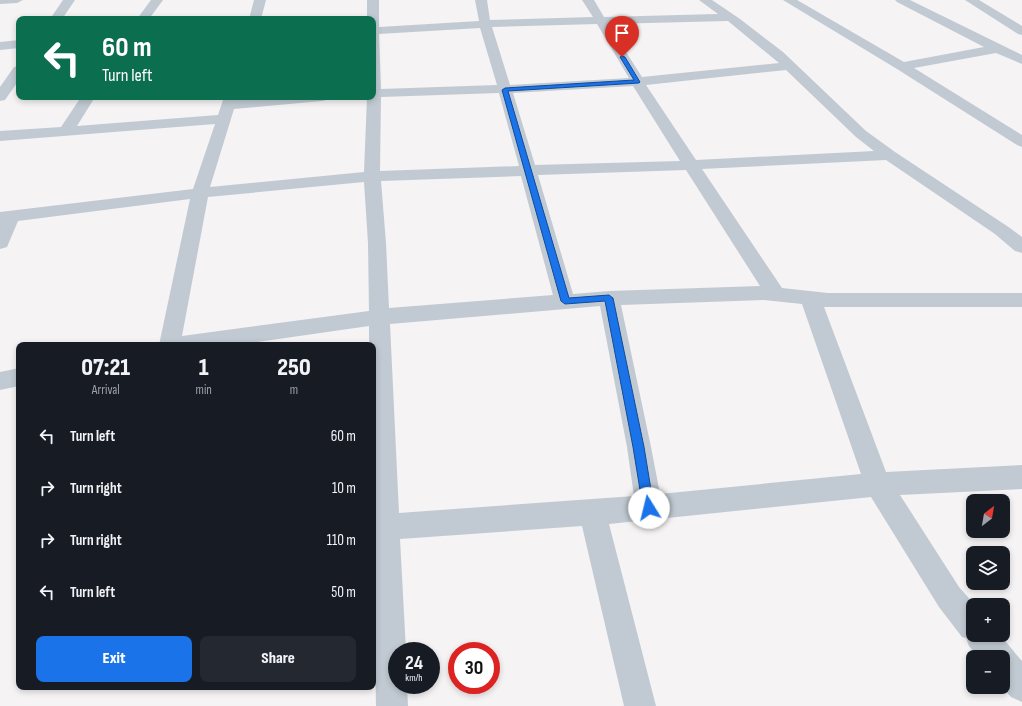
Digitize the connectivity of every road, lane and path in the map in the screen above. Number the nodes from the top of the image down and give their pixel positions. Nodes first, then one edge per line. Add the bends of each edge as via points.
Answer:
1 (17, 0) edge
2 (69, 0) edge
3 (157, 0) edge
4 (260, 0) edge
5 (373, 0) edge
6 (481, 0) edge
7 (588, 0) edge
8 (705, 0) edge
9 (789, 0) edge
10 (901, 0) edge
11 (971, 0) edge
12 (0, 1) edge
13 (58, 16) edge
14 (145, 16) edge
15 (256, 16) edge
16 (373, 16) edge
17 (730, 17) junction
18 (600, 21) junction
19 (485, 24) junction
20 (376, 31) edge
21 (1022, 31) edge
22 (16, 44) edge
23 (0, 46) edge
24 (997, 49) junction
25 (1022, 60) edge
26 (790, 66) junction
27 (902, 66) junction
28 (16, 74) edge
29 (637, 82) junction
30 (505, 90) junction
31 (376, 93) edge
32 (0, 96) edge
33 (86, 100) edge
34 (294, 100) edge
35 (374, 100) edge
36 (228, 107) edge
37 (64, 132) junction
38 (0, 136) edge
39 (1022, 142) edge
40 (889, 155) junction
41 (691, 165) junction
42 (528, 170) junction
43 (372, 176) junction
44 (200, 193) junction
45 (5, 217) edge
46 (0, 243) edge
47 (1022, 247) edge
48 (776, 294) junction
49 (609, 298) junction
50 (810, 298) junction
51 (1022, 300) edge
52 (565, 301) junction
53 (379, 317) junction
54 (171, 342) edge
55 (200, 342) edge
56 (16, 378) edge
57 (0, 381) edge
58 (1022, 477) edge
59 (878, 484) junction
60 (649, 508) junction
61 (592, 512) junction
62 (386, 527) junction
63 (966, 618) edge
64 (986, 642) edge
65 (992, 650) edge
66 (1010, 671) edge
67 (1022, 686) edge
68 (392, 706) edge
69 (640, 706) edge

1 - 12 street
2 - 13 street
3 - 14 street
4 - 15 street
5 - 16 street
6 - 19 street
7 - 18 street
8 - 17 street
9 - 27 street
10 - 24 street
11 - 21 street
17 - 18 street
17 - 26 street
18 - 19 street
18 - 29 street
19 - 20 street
19 - 30 street
22 - 23 street
24 - 25 street
24 - 27 street
26 - 29 street
26 - 40 street via 861,134
27 - 39 street
28 - 32 street
29 - 30 street
29 - 41 street
30 - 31 street
30 - 42 street
33 - 37 street
34 - 36 street
35 - 43 street
36 - 37 street
36 - 44 street
37 - 38 street
40 - 41 street
40 - 47 street via 1002,230
41 - 42 street
41 - 48 street
42 - 43 street
42 - 52 street
43 - 44 street
43 - 53 street
44 - 45 street
44 - 54 street
45 - 46 street
48 - 49 street
48 - 50 street
49 - 52 street
49 - 60 street
50 - 51 street
50 - 59 street
52 - 53 street
53 - 55 street
53 - 62 street
56 - 57 street
58 - 59 street
59 - 60 street
59 - 63 street via 949,597
60 - 61 street
61 - 62 street
61 - 69 street
62 - 68 street
64 - 65 street
66 - 67 street

